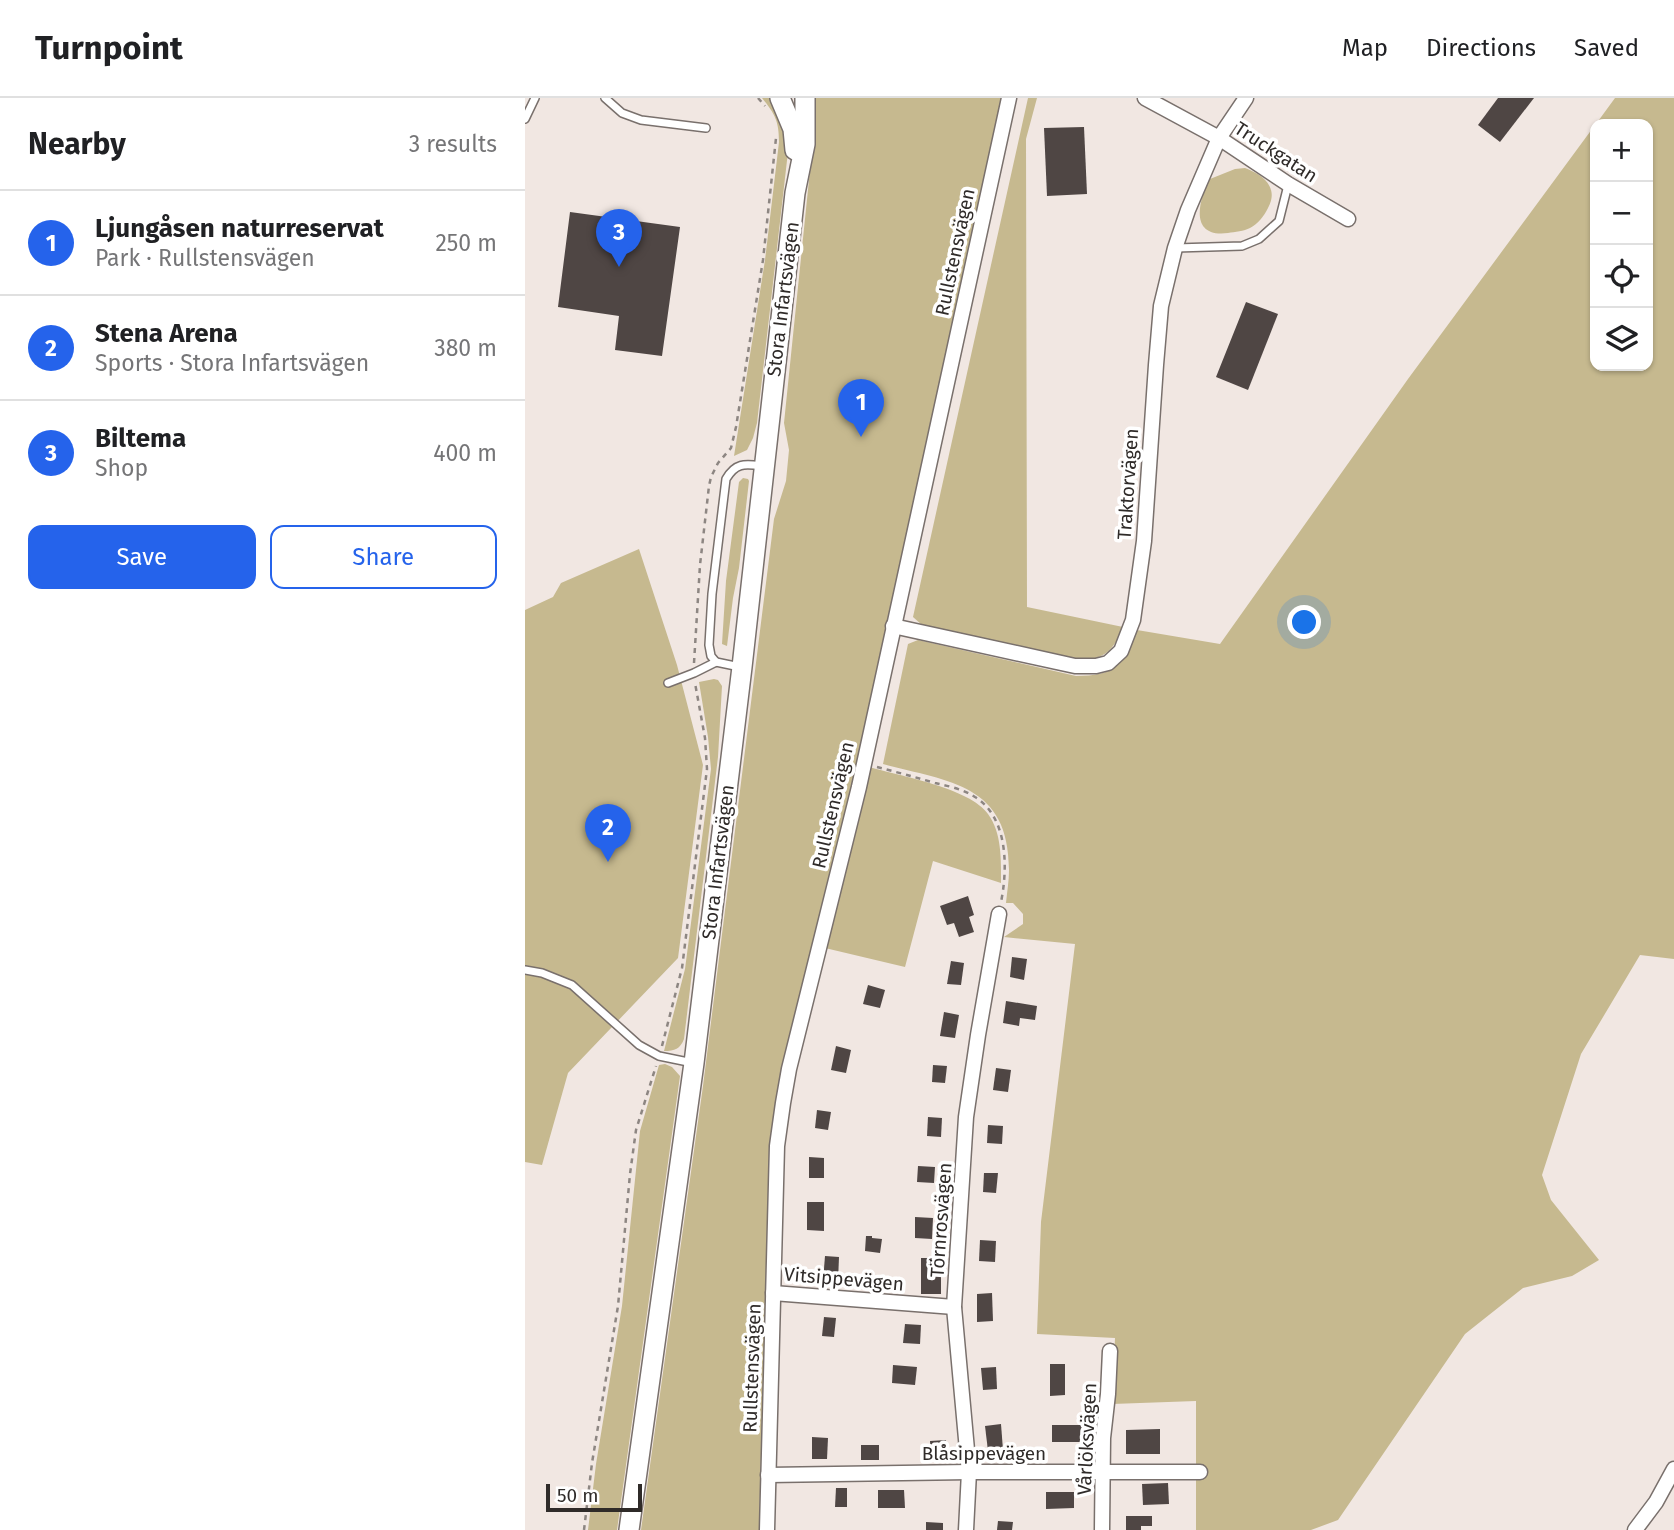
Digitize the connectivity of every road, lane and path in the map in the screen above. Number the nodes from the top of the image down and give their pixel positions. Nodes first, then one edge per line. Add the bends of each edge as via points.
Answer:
1 (535, 98) edge
2 (605, 98) edge
3 (758, 98) edge
4 (805, 98) edge
5 (1009, 98) edge
6 (1145, 98) edge
7 (1246, 98) edge
8 (775, 105) edge
9 (525, 118) edge
10 (706, 128) dead end
11 (776, 129) dead end
12 (1219, 138) junction
13 (1288, 184) junction
14 (795, 193) junction
15 (1348, 219) dead end
16 (1175, 248) junction
17 (764, 466) junction
18 (893, 626) junction
19 (716, 662) junction
20 (742, 667) junction
21 (694, 673) junction
22 (668, 683) dead end
23 (863, 764) junction
24 (999, 914) joint
25 (525, 970) edge
26 (659, 1056) junction
27 (694, 1063) junction
28 (773, 1293) junction
29 (954, 1307) junction
30 (1110, 1351) dead end
31 (1674, 1469) edge
32 (969, 1472) junction
33 (1200, 1472) dead end
34 (1102, 1473) junction
35 (768, 1475) junction
36 (584, 1530) edge
37 (629, 1530) edge
38 (767, 1530) edge
39 (966, 1530) edge
40 (1103, 1530) edge
41 (1635, 1530) edge

1 - 9 lane
2 - 10 lane via 622,113 641,120
3 - 8 path
4 - 14 main road, Stora Infartsvägen via 806,144
5 - 18 street, Rullstensvägen
6 - 12 street, Truckgatan
7 - 12 street, Traktorvägen
8 - 14 main road, Stora Infartsvägen via 793,129
11 - 21 path via 763,260 736,427 731,448 717,463 709,486
12 - 13 street, Truckgatan
12 - 16 street, Traktorvägen
13 - 15 street, Truckgatan
13 - 16 lane via 1279,221 1259,239 1243,246
14 - 17 main road, Stora Infartsvägen
16 - 18 street, Traktorvägen via 1161,306 1144,541 1133,620 1121,651 1108,663 1075,666
17 - 19 lane via 744,464 726,479 709,645
17 - 20 main road, Stora Infartsvägen
18 - 23 street, Rullstensvägen
19 - 20 lane
19 - 21 lane
20 - 27 main road, Stora Infartsvägen
21 - 22 lane
21 - 26 path via 707,769 682,968
23 - 24 path via 956,788 977,798 992,813 1004,851
23 - 28 street, Rullstensvägen via 783,1103 777,1146
24 - 29 street, Törnrosvägen via 967,1116
25 - 26 lane via 572,985 639,1045
26 - 27 lane
26 - 36 path via 636,1130 618,1306
27 - 37 main road, Stora Infartsvägen
28 - 29 street, Vitsippevägen
28 - 35 street, Rullstensvägen
29 - 32 street, Törnrosvägen
30 - 34 street, Vårlöksvägen
31 - 41 street
32 - 34 street, Blåsippevägen
32 - 35 street, Blåsippevägen
32 - 39 street, Törnrosvägen
33 - 34 street, Blåsippevägen
34 - 40 street, Vårlöksvägen
35 - 38 street, Rullstensvägen

